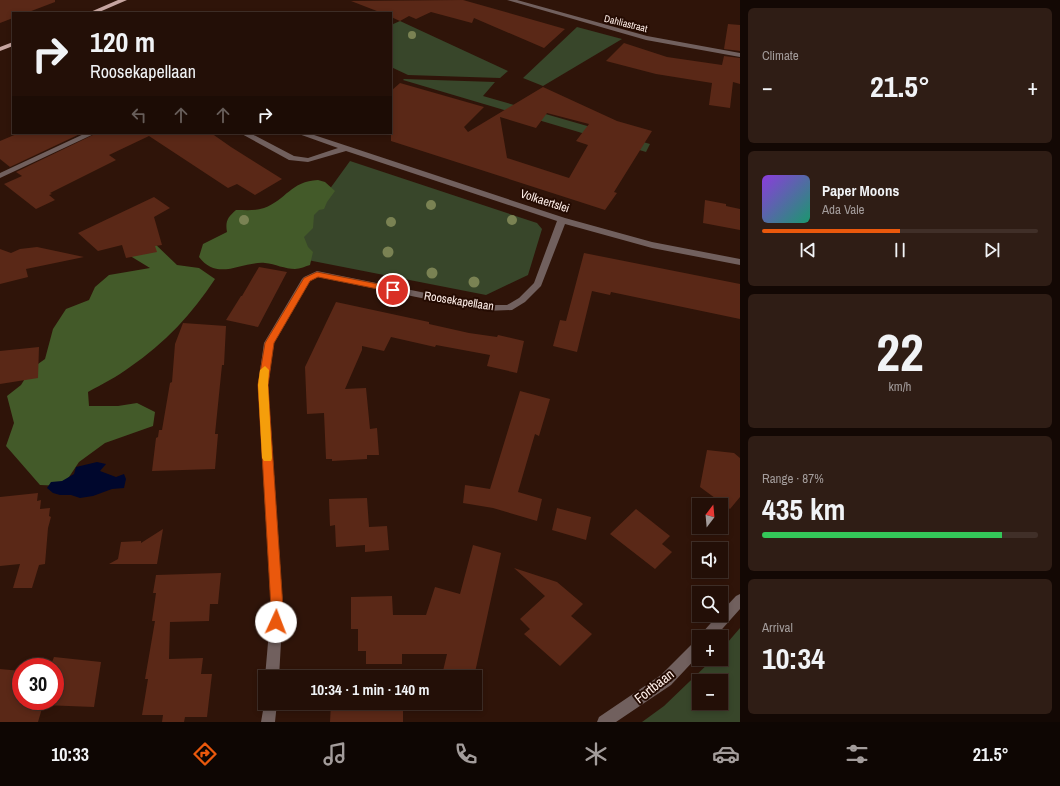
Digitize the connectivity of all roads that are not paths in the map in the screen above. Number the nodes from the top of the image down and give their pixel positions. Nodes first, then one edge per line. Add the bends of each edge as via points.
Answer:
1 (124, 0) edge
2 (510, 0) edge
3 (94, 12) edge
4 (12, 44) edge
5 (0, 49) edge
6 (740, 55) edge
7 (90, 134) edge
8 (246, 134) edge
9 (303, 134) edge
10 (347, 148) junction
11 (0, 176) edge
12 (562, 220) junction
13 (740, 262) edge
14 (740, 600) edge
15 (713, 630) edge
16 (692, 653) edge
17 (273, 670) edge
18 (269, 710) edge
19 (268, 722) edge
20 (604, 722) edge

1 - 3 main road
2 - 6 street, Dahliastraat via 646,38
4 - 5 main road
7 - 11 street
8 - 10 street via 292,158 308,160
9 - 10 street, Volkaertslei
10 - 12 street, Volkaertslei
12 - 13 street, Volkaertslei via 652,245
12 - 17 street, Roosekapellaan via 538,284 522,300 509,308 485,308 317,274 307,280 269,343 263,385 277,608
14 - 15 street
16 - 20 street, Fortbaan via 666,680
18 - 19 street

